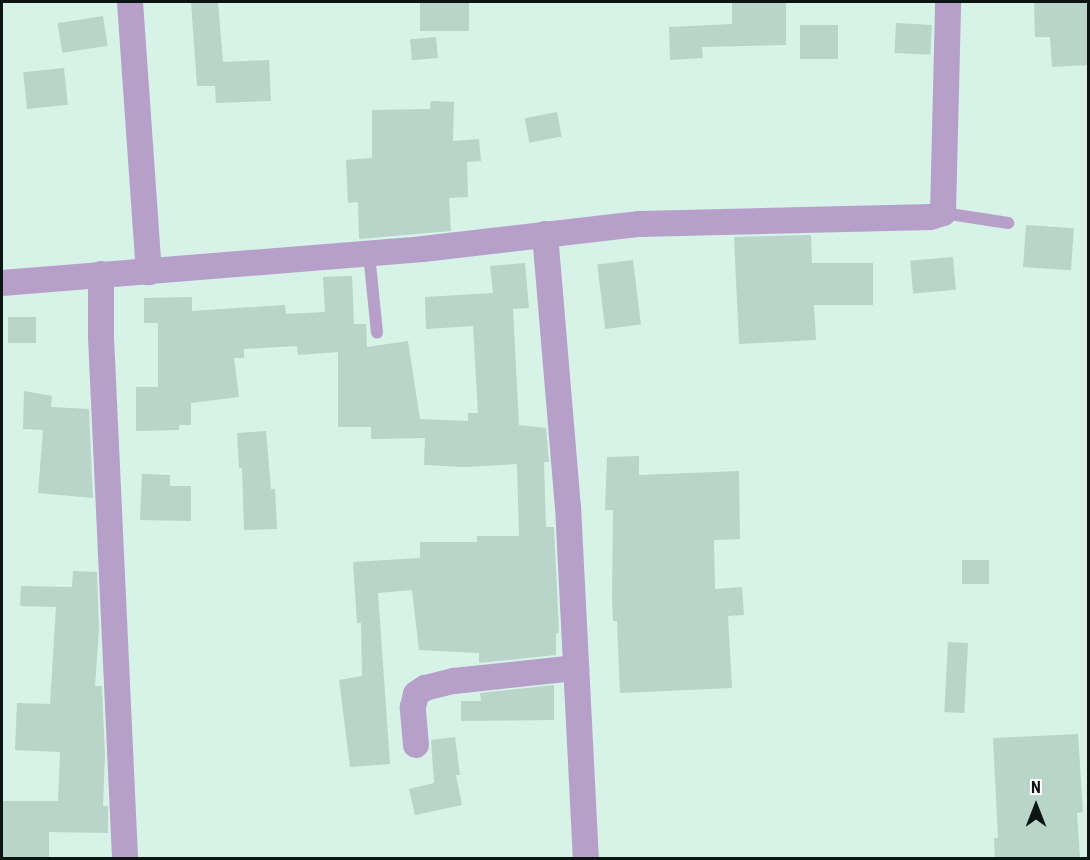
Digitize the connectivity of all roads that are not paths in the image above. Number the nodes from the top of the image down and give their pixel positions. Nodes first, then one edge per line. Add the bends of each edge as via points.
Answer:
1 (130, 2) edge
2 (948, 2) edge
3 (943, 213) junction
4 (1008, 223) dead end
5 (545, 234) junction
6 (369, 254) junction
7 (149, 272) junction
8 (101, 274) junction
9 (2, 283) edge
10 (377, 333) dead end
11 (576, 668) junction
12 (416, 745) dead end
13 (124, 858) edge
14 (586, 858) edge

1 - 7 street
2 - 3 street
3 - 4 lane
3 - 5 street via 931,217 640,224
5 - 6 street
5 - 11 street via 568,506
6 - 7 street
6 - 10 lane
7 - 8 street
8 - 9 street
8 - 13 street
11 - 12 street via 454,681 425,688 416,694
11 - 14 street

